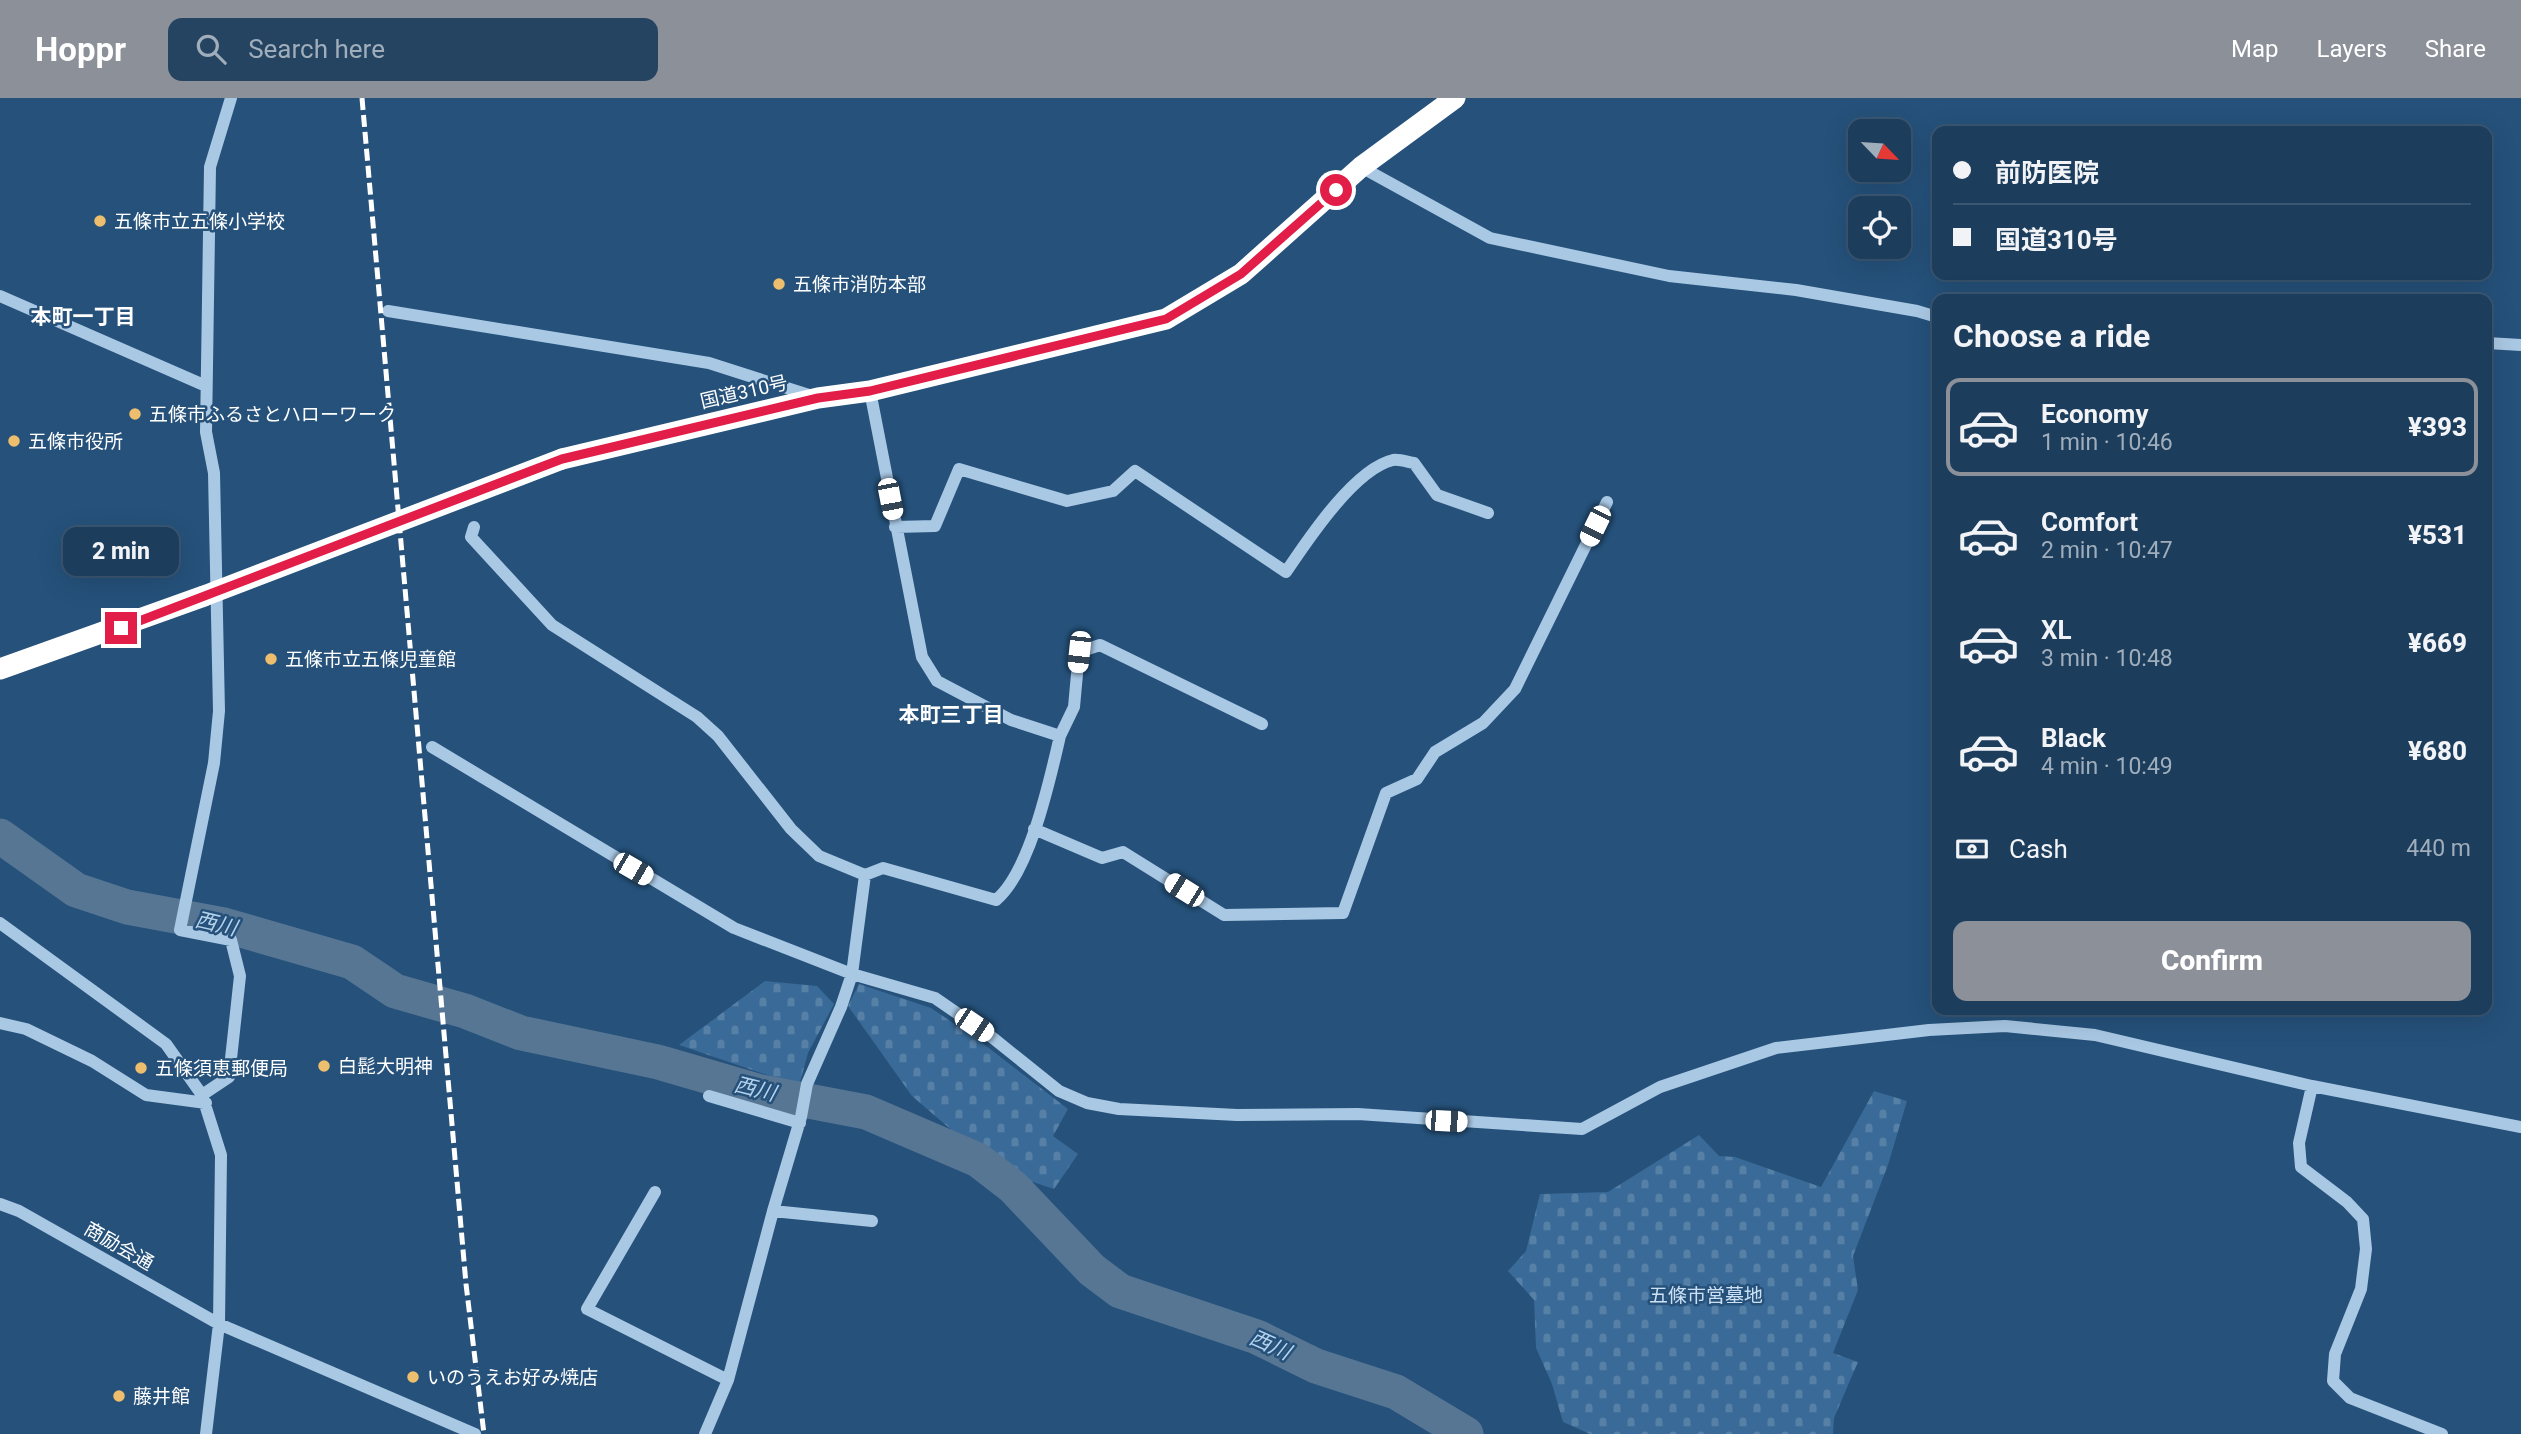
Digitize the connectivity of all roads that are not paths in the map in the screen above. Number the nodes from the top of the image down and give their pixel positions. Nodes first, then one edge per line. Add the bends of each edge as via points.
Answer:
1 (231, 98) edge
2 (1455, 98) edge
3 (1361, 167) junction
4 (0, 296) edge
5 (388, 311) dead end
6 (1932, 316) edge
7 (2492, 343) edge
8 (2521, 345) edge
9 (206, 386) junction
10 (870, 391) junction
11 (818, 398) junction
12 (1606, 502) dead end
13 (1488, 513) dead end
14 (474, 527) dead end
15 (895, 527) junction
16 (0, 669) edge
17 (1262, 724) dead end
18 (1060, 736) junction
19 (432, 747) dead end
20 (1034, 829) junction
21 (865, 875) junction
22 (0, 923) edge
23 (852, 974) junction
24 (0, 1023) edge
25 (2312, 1086) junction
26 (709, 1096) dead end
27 (204, 1099) junction
28 (801, 1120) junction
29 (2521, 1126) edge
30 (656, 1192) dead end
31 (0, 1204) edge
32 (773, 1211) junction
33 (872, 1221) dead end
34 (219, 1324) junction
35 (728, 1380) junction
36 (206, 1434) edge
37 (475, 1434) edge
38 (705, 1434) edge
39 (2442, 1434) edge

1 - 9 street via 210,167
2 - 3 highway, 国道310号
3 - 6 street via 1490,238 1669,276 1796,290
3 - 10 highway, 国道310号 via 1241,274 1166,319
4 - 9 street
5 - 11 street via 709,363
7 - 8 street
9 - 27 street via 206,432 214,473 219,711 214,763 180,930 231,940 240,976 229,1077
10 - 11 highway, 国道310号
10 - 15 street
11 - 16 highway, 国道310号, bridge via 562,459
12 - 20 street via 1516,689 1483,723 1435,752 1417,779 1386,793 1343,913 1224,915 1123,852 1102,858
13 - 15 street via 1437,495 1414,463 1393,460 1360,479 1321,521 1286,572 1135,471 1113,491 1066,501 959,469 934,526
14 - 21 street via 471,537 552,625 697,717 819,856
15 - 18 street via 922,657 937,681 1011,720
17 - 18 street via 1100,645 1079,652 1073,707
18 - 20 street
19 - 23 street via 734,928
20 - 21 street via 1010,889 996,900 883,868
21 - 23 street
22 - 27 street via 166,1044
23 - 25 street via 934,998 1059,1091 1119,1110 1358,1114 1581,1129 1660,1087 1776,1048 2005,1026 2095,1035
23 - 28 street via 807,1084
24 - 27 street via 26,1029 92,1061 146,1095
25 - 29 street
25 - 39 street via 2300,1143 2301,1167 2363,1219 2366,1249 2361,1289 2335,1354 2333,1381 2350,1398
26 - 28 street
27 - 34 street via 221,1155
28 - 32 street
30 - 35 street via 587,1309
31 - 34 street, 商励会通
32 - 33 street
32 - 35 street
34 - 36 street
34 - 37 street, 商励会通
35 - 38 street

